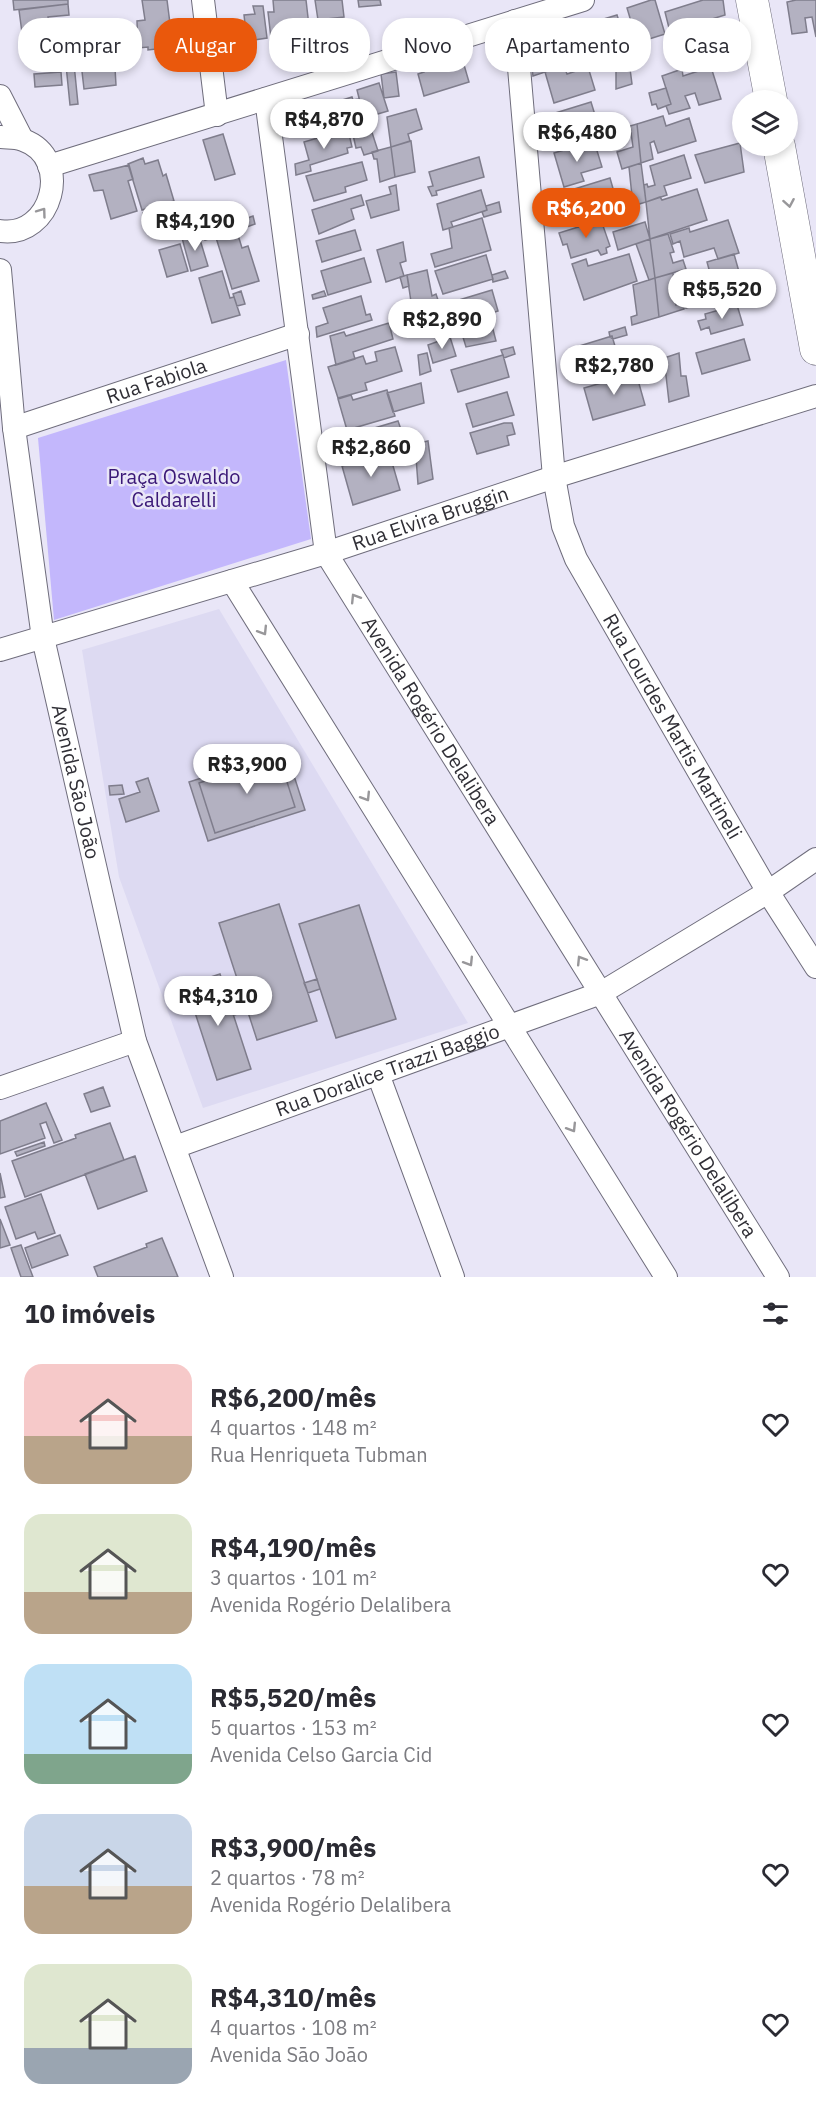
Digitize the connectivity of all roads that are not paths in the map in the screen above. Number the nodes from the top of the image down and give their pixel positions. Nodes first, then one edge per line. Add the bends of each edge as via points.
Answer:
1 (203, 0) edge
2 (583, 0) edge
3 (752, 0) edge
4 (525, 18) edge
5 (485, 30) edge
6 (519, 72) edge
7 (769, 90) edge
8 (0, 96) edge
9 (266, 99) junction
10 (217, 115) junction
11 (11, 138) edge
12 (781, 156) edge
13 (49, 166) junction
14 (0, 231) edge
15 (0, 270) edge
16 (298, 334) junction
17 (816, 349) edge
18 (816, 396) edge
19 (14, 428) junction
20 (554, 477) junction
21 (326, 553) junction
22 (232, 581) junction
23 (43, 638) junction
24 (0, 650) edge
25 (816, 859) edge
26 (768, 892) junction
27 (816, 967) edge
28 (601, 993) junction
29 (509, 1026) junction
30 (135, 1041) junction
31 (378, 1074) junction
32 (0, 1088) edge
33 (176, 1147) junction
34 (222, 1277) edge
35 (453, 1277) edge
36 (666, 1277) edge
37 (778, 1277) edge

1 - 10 street
2 - 4 street
3 - 7 main road
5 - 9 street
6 - 20 street, Rua Lourdes Martis Martineli
8 - 11 street
9 - 10 street
9 - 16 street, Avenida Rogério Delalibera
10 - 13 street
11 - 13 street via 41,152
12 -> 17 main road
14 -> 13 street via 24,228 45,210 52,195
15 - 19 street, Avenida São João
16 - 19 street, Rua Fabiola
16 - 21 street, Avenida Rogério Delalibera
18 - 20 street, Rua Elvira Bruggin
19 - 23 street, Avenida São João
20 - 21 street, Rua Elvira Bruggin
20 - 26 street, Rua Lourdes Martis Martineli via 563,526 576,559
21 - 22 street, Rua Elvira Bruggin
28 -> 21 street, Avenida Rogério Delalibera
22 - 23 street, Rua Elvira Bruggin
22 -> 29 street
23 - 24 street, Rua Elvira Bruggin
23 - 30 street, Avenida São João
25 - 26 street, Rua Doralice Trazzi Baggio
26 - 27 street, Rua Lourdes Martis Martineli
26 - 28 street, Rua Doralice Trazzi Baggio
28 - 29 street, Rua Doralice Trazzi Baggio
28 - 37 street, Avenida Rogério Delalibera
29 - 31 street, Rua Doralice Trazzi Baggio
29 -> 36 street
30 - 32 street
30 - 33 street, Avenida São João
31 - 33 street, Rua Doralice Trazzi Baggio
31 - 35 street
33 - 34 street, Avenida São João

